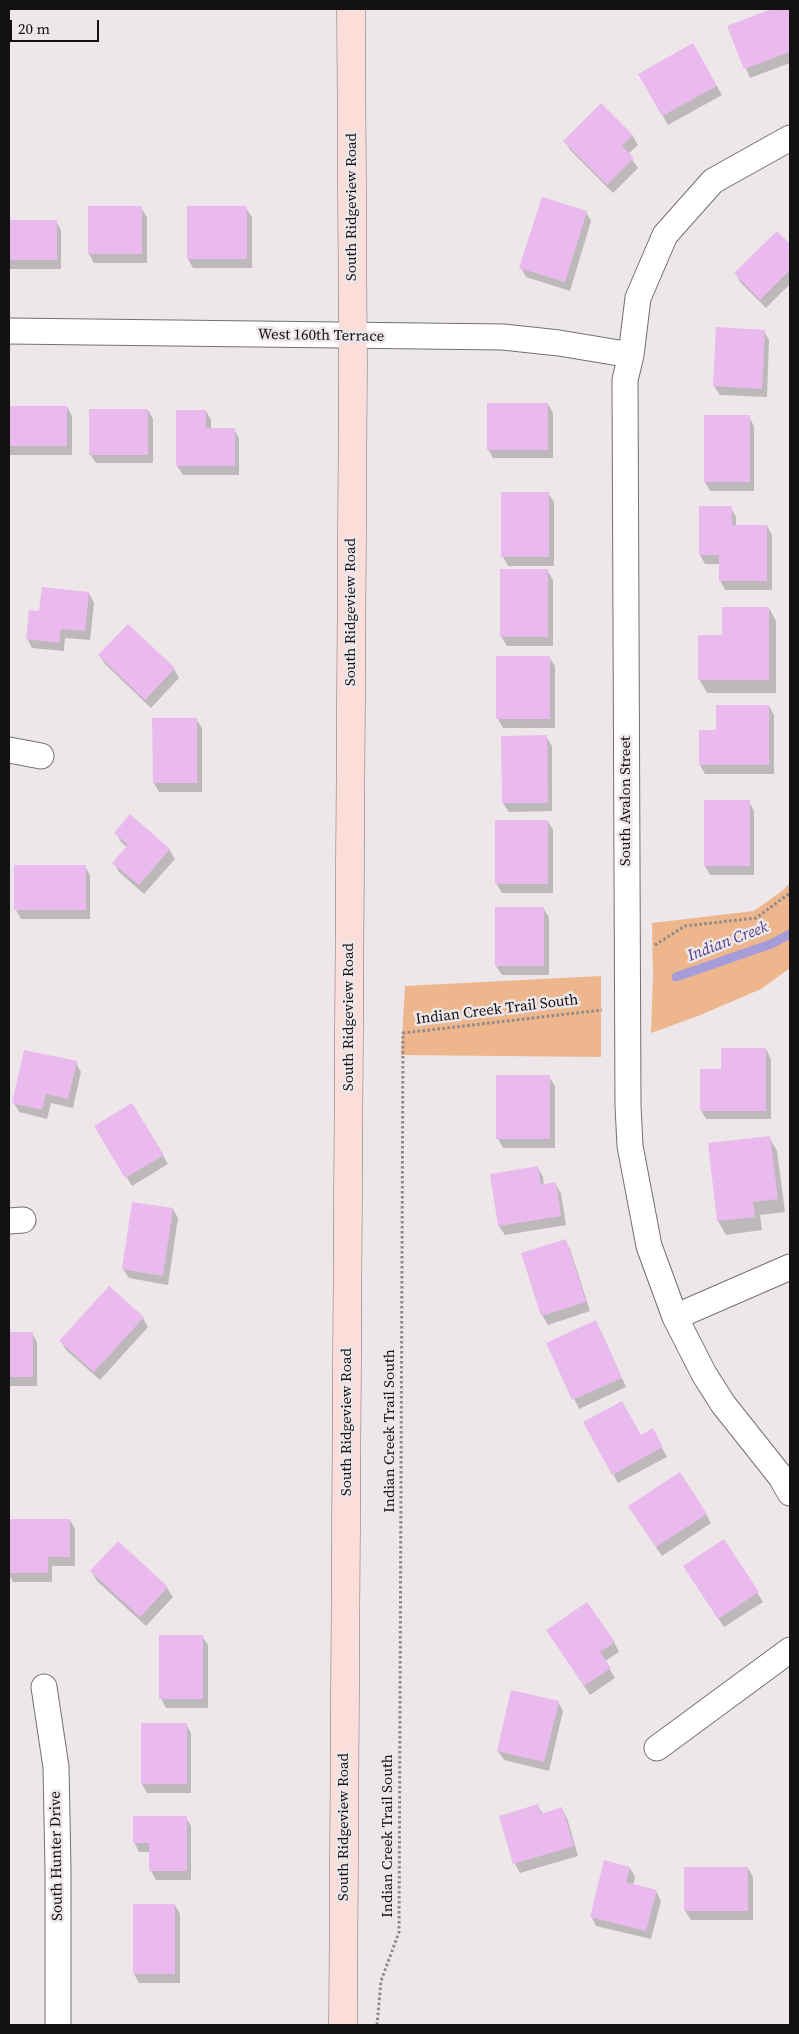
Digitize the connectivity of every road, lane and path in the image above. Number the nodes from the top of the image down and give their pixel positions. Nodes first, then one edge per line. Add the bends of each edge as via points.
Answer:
1 (351, 9) edge
2 (790, 138) edge
3 (9, 331) edge
4 (353, 336) junction
5 (631, 356) junction
6 (9, 750) edge
7 (41, 756) dead end
8 (790, 893) edge
9 (653, 946) dead end
10 (601, 1010) dead end
11 (790, 1267) edge
12 (675, 1318) junction
13 (790, 1493) edge
14 (790, 1650) edge
15 (44, 1687) dead end
16 (657, 1748) dead end
17 (58, 2025) edge
18 (343, 2025) edge
19 (377, 2025) edge

1 - 4 main road, South Ridgeview Road
2 - 5 street, South Avalon Street via 713,181 665,235 638,298
3 - 4 street, West 160th Terrace
4 - 5 street, West 160th Terrace via 503,337
4 - 18 main road, South Ridgeview Road
5 - 12 street, South Avalon Street via 625,380 628,1106 630,1146 649,1246
6 - 7 street
8 - 9 path via 756,918 685,926
10 - 19 path, Indian Creek Trail South via 403,1033 399,1932 381,1981
11 - 12 street
12 - 13 street, South Avalon Street via 723,1404
14 - 16 street
15 - 17 street, South Hunter Drive via 56,1767

